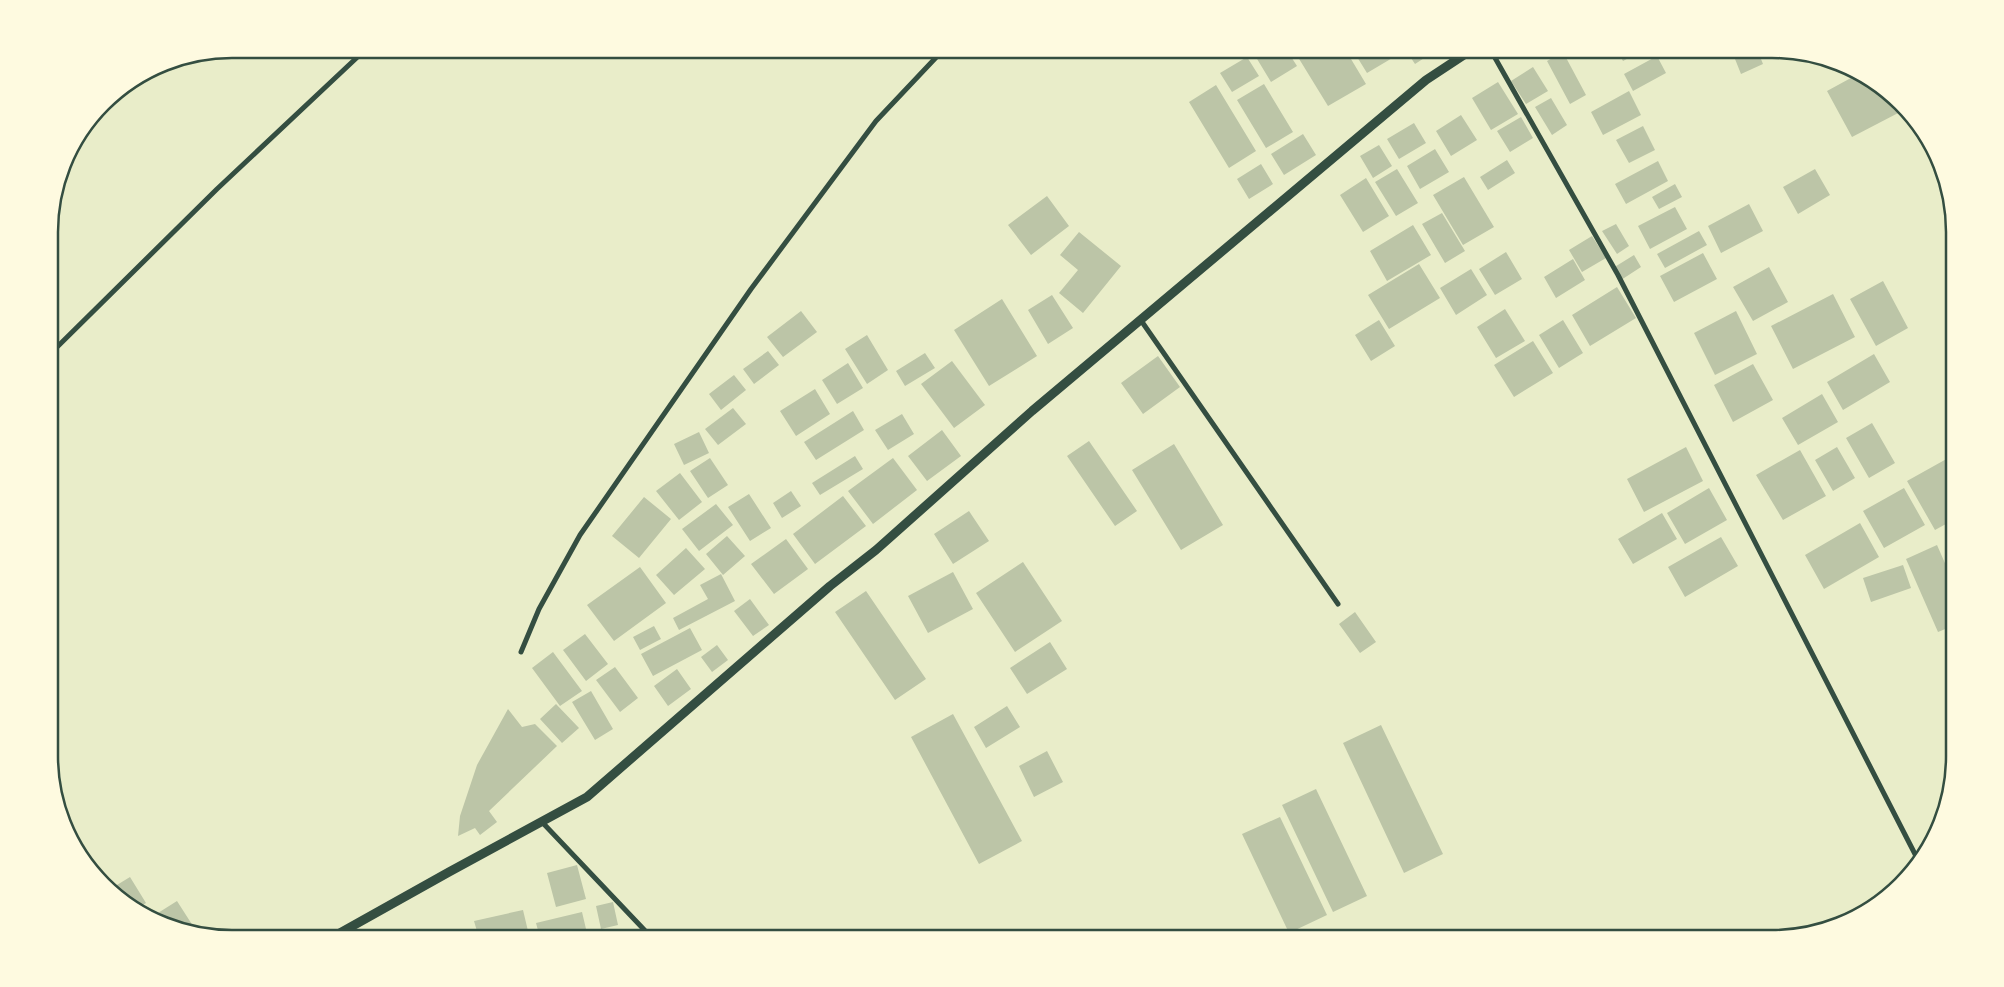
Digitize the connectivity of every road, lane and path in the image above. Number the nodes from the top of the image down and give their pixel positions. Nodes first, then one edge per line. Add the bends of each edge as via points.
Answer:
1 (356, 58) edge
2 (936, 58) edge
3 (1459, 58) edge
4 (1495, 58) edge
5 (1140, 319) junction
6 (58, 347) edge
7 (1338, 604) dead end
8 (521, 652) dead end
9 (541, 821) junction
10 (1915, 854) edge
11 (345, 930) edge
12 (644, 930) edge

1 - 6 street via 217,189
2 - 8 street via 876,121 751,290 580,535 539,609
3 - 5 street via 1426,80
4 - 10 street via 1618,275
5 - 7 street
5 - 9 street via 588,797
9 - 11 street
9 - 12 street

